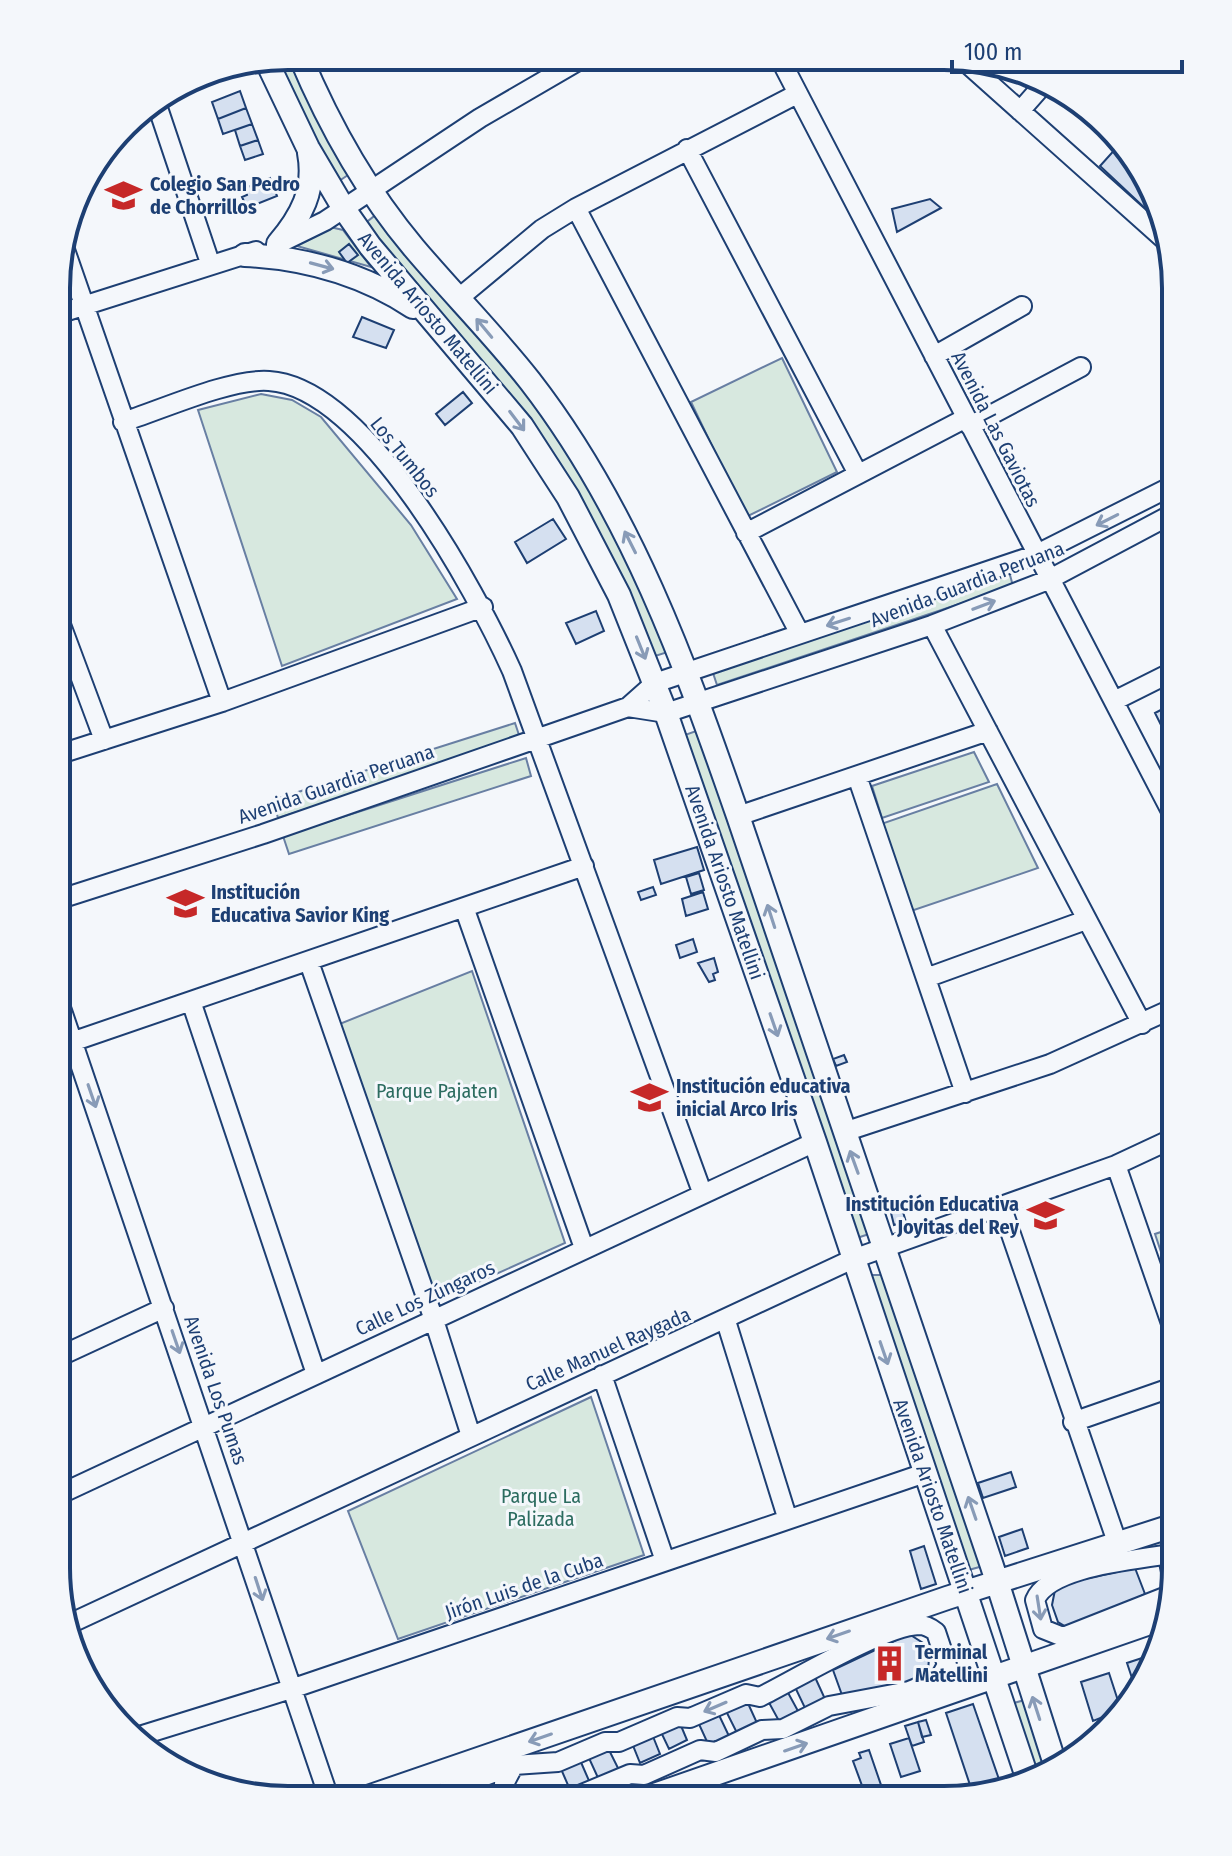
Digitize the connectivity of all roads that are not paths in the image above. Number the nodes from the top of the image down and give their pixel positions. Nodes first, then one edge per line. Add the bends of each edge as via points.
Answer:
1 (312, 70) edge
2 (563, 70) edge
3 (785, 70) edge
4 (271, 71) edge
5 (978, 73) edge
6 (1037, 92) edge
7 (797, 94) junction
8 (1020, 111) junction
9 (159, 112) edge
10 (308, 148) junction
11 (687, 149) junction
12 (372, 191) junction
13 (576, 208) junction
14 (344, 209) junction
15 (1155, 231) edge
16 (278, 244) junction
17 (245, 255) junction
18 (210, 263) junction
19 (71, 267) edge
20 (459, 298) junction
21 (85, 305) junction
22 (1022, 306) dead end
23 (70, 310) edge
24 (432, 321) junction
25 (934, 356) junction
26 (1081, 367) dead end
27 (123, 422) junction
28 (968, 422) junction
29 (858, 474) junction
30 (1162, 491) edge
31 (1162, 519) edge
32 (746, 533) junction
33 (1035, 555) junction
34 (1048, 580) junction
35 (483, 607) junction
36 (932, 625) junction
37 (800, 634) junction
38 (70, 649) edge
39 (686, 672) junction
40 (1162, 677) edge
41 (655, 683) junction
42 (1114, 701) junction
43 (222, 702) junction
44 (699, 704) junction
45 (628, 707) junction
46 (666, 713) junction
47 (988, 731) junction
48 (535, 738) junction
49 (104, 740) junction
50 (70, 751) edge
51 (857, 776) junction
52 (1162, 788) edge
53 (738, 816) junction
54 (584, 866) junction
55 (70, 896) edge
56 (465, 910) junction
57 (1086, 920) junction
58 (309, 962) junction
59 (926, 978) junction
60 (192, 1004) junction
61 (1162, 1014) edge
62 (1142, 1024) junction
63 (70, 1043) edge
64 (70, 1058) edge
65 (965, 1093) junction
66 (844, 1132) junction
67 (815, 1142) junction
68 (1162, 1144) edge
69 (1116, 1165) junction
70 (702, 1192) junction
71 (1002, 1208) junction
72 (584, 1248) junction
73 (885, 1248) junction
74 (853, 1259) junction
75 (1162, 1298) edge
76 (164, 1308) junction
77 (433, 1317) junction
78 (726, 1321) junction
79 (70, 1352) edge
80 (316, 1374) junction
81 (602, 1375) junction
82 (1162, 1391) edge
83 (1073, 1422) junction
84 (204, 1424) junction
85 (471, 1436) junction
86 (925, 1473) junction
87 (70, 1489) edge
88 (787, 1517) junction
89 (1162, 1530) edge
90 (244, 1542) junction
91 (1118, 1545) junction
92 (1162, 1556) edge
93 (665, 1561) junction
94 (997, 1582) junction
95 (965, 1592) junction
96 (1160, 1599) edge
97 (77, 1620) edge
98 (1155, 1621) edge
99 (1024, 1668) junction
100 (995, 1678) junction
101 (291, 1689) junction
102 (601, 1717) junction
103 (147, 1734) edge
104 (1053, 1757) edge
105 (567, 1759) junction
106 (514, 1765) junction
107 (1025, 1770) edge
108 (325, 1786) edge
109 (400, 1786) edge
110 (458, 1786) edge
111 (504, 1786) edge
112 (601, 1786) edge
113 (681, 1786) edge

1 - 12 main road, Avenida Ariosto Matellini via 346,149
2 - 12 street
3 - 7 street, Avenida Las Gaviotas
4 - 10 main road, Avenida Ariosto Matellini
5 - 8 street
6 - 8 street
7 - 11 street
7 - 25 street, Avenida Las Gaviotas
8 - 15 street
9 - 18 street
10 - 14 main road, Avenida Ariosto Matellini
10 - 16 main road via 308,194 300,216
11 - 13 street
11 - 29 street
12 - 14 street
12 - 20 main road, Avenida Ariosto Matellini
13 - 20 street via 542,229
13 - 32 street
14 - 16 street
14 - 24 main road, Avenida Ariosto Matellini
16 - 17 street
17 - 18 street
17 -> 24 main road via 295,259 344,272 390,293
18 - 21 street
19 - 21 street
39 -> 20 main road, Avenida Ariosto Matellini via 646,573 591,472 530,381
21 - 23 street
21 - 27 street
22 - 25 street
24 -> 41 main road, Avenida Ariosto Matellini via 522,426 568,497 619,595
25 - 28 street, Avenida Las Gaviotas
26 - 28 street
27 - 35 street, Los Tumbos via 257,382 279,383 314,397 348,422 387,468 435,530
27 - 43 street
28 - 29 street
28 - 33 street, Avenida Las Gaviotas
29 - 32 street
30 -> 33 street, Avenida Guardia Peruana
31 - 34 street, Avenida Guardia Peruana
32 - 37 street
33 - 34 street, Avenida Las Gaviotas
33 -> 37 street, Avenida Guardia Peruana
36 -> 34 street, Avenida Guardia Peruana
34 - 42 street, Avenida Las Gaviotas
35 - 43 street
35 - 48 street, Los Tumbos
36 - 44 street, Avenida Guardia Peruana
36 - 47 street
37 - 39 street, Avenida Guardia Peruana
38 - 49 street
39 - 41 street, Avenida Guardia Peruana
39 - 44 main road, Avenida Ariosto Matellini
40 - 42 street
41 - 45 street, Avenida Guardia Peruana
41 - 46 main road, Avenida Ariosto Matellini
42 - 52 street, Avenida Las Gaviotas
43 - 49 street
44 - 46 street, Avenida Guardia Peruana
44 - 53 main road, Avenida Ariosto Matellini
45 - 46 street, Avenida Guardia Peruana
45 - 48 street, Avenida Guardia Peruana
46 -> 67 main road, Avenida Ariosto Matellini
47 - 51 street
47 - 57 street
48 - 54 street, Los Tumbos
48 - 55 street, Avenida Guardia Peruana
49 - 50 street
51 - 53 street
51 - 59 street
66 -> 53 main road, Avenida Ariosto Matellini
54 - 56 street
54 - 70 street, Los Tumbos
56 - 58 street
56 - 72 street
57 - 59 street
57 - 62 street
58 - 60 street
58 - 77 street
59 - 65 street
60 - 63 street
60 - 80 street
61 - 62 street
62 - 65 street
64 -> 76 street, Avenida Los Pumas
65 - 66 street
73 -> 66 main road, Avenida Ariosto Matellini
67 - 70 street, Calle Los Zúngaros
67 - 74 main road, Avenida Ariosto Matellini
68 - 69 street, Calle Manuel Raygada
69 - 71 street, Calle Manuel Raygada
69 - 75 street
70 - 72 street, Calle Los Zúngaros
71 - 73 street, Calle Manuel Raygada
71 - 83 street
72 - 77 street, Calle Los Zúngaros
73 - 74 street, Calle Manuel Raygada
94 -> 73 main road, Avenida Ariosto Matellini
74 - 78 street, Calle Manuel Raygada
74 -> 86 main road, Avenida Ariosto Matellini
76 - 79 street
76 -> 84 street, Avenida Los Pumas
77 - 80 street, Calle Los Zúngaros
77 - 85 street
78 - 81 street, Calle Manuel Raygada
78 - 88 street
80 - 84 street, Calle Los Zúngaros
81 - 85 street, Calle Manuel Raygada
81 - 93 street
82 - 83 street
83 - 91 street
84 - 87 street, Calle Los Zúngaros
84 - 90 street, Avenida Los Pumas
85 - 90 street, Calle Manuel Raygada
86 - 88 street, Jirón Luis de la Cuba
86 - 95 main road, Avenida Ariosto Matellini
88 - 93 street, Jirón Luis de la Cuba
89 - 91 main road
90 - 97 street, Calle Manuel Raygada
90 -> 101 street, Avenida Los Pumas
91 - 94 main road
92 -> 96 street via 1053,1579 1035,1600 1043,1629 1063,1637
93 - 101 street, Jirón Luis de la Cuba
94 - 95 main road
94 - 99 main road, Avenida Ariosto Matellini
95 - 100 main road, Avenida Ariosto Matellini
95 -> 102 main road
98 - 99 main road
99 - 100 main road
104 -> 99 main road, Avenida Ariosto Matellini
100 - 107 main road, Avenida Ariosto Matellini
113 -> 100 main road
101 - 103 street, Jirón Luis de la Cuba
101 - 108 street, Avenida Los Pumas
102 - 105 street
102 -> 109 main road
105 - 106 street
112 -> 105 street via 630,1774 644,1775 700,1750 716,1752 762,1730 783,1729 829,1706 909,1691 939,1679 947,1663 936,1632 922,1625 911,1627 760,1697 746,1694
106 - 110 street
106 - 111 street

